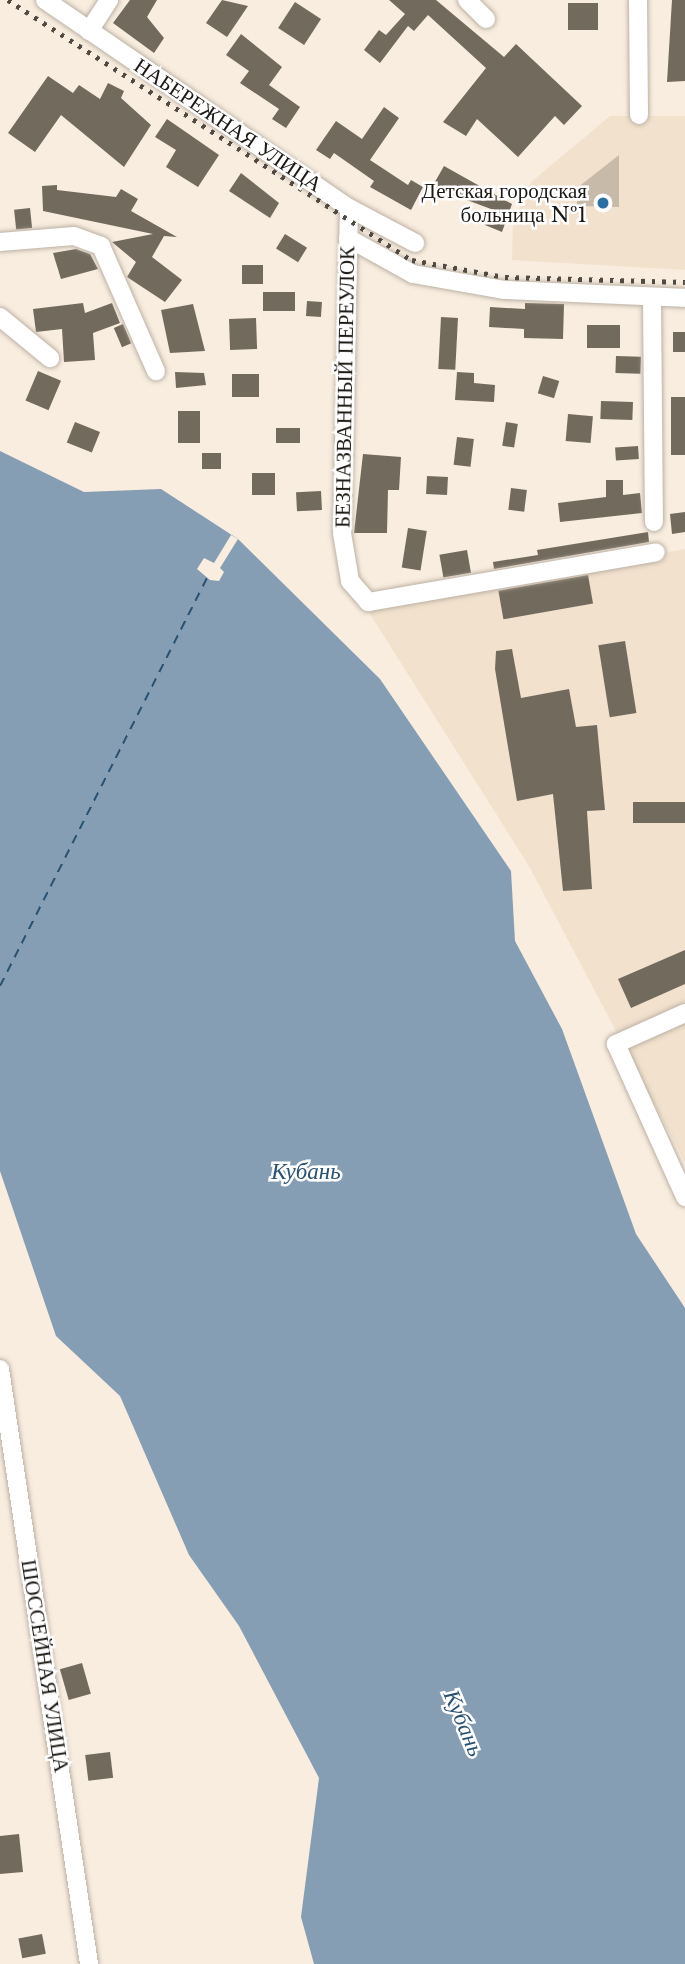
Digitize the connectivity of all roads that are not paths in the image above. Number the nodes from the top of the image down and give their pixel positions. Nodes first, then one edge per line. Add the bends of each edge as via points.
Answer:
1 (45, 0) edge
2 (109, 0) edge
3 (467, 0) edge
4 (638, 0) edge
5 (486, 19) dead end
6 (89, 32) junction
7 (639, 115) dead end
8 (349, 208) junction
9 (348, 238) junction
10 (0, 242) edge
11 (415, 243) dead end
12 (685, 298) edge
13 (652, 299) junction
14 (0, 317) edge
15 (50, 358) dead end
16 (156, 371) dead end
17 (654, 522) dead end
18 (656, 552) dead end
19 (685, 1013) edge
20 (685, 1196) edge
21 (0, 1369) edge
22 (89, 1964) edge

1 - 6 street, НАБЕРЕЖНАЯ УЛИЦА
2 - 6 street
3 - 5 street
4 - 7 street
6 - 8 street, НАБЕРЕЖНАЯ УЛИЦА
8 - 9 street, БЕЗНАЗВАННЫЙ ПЕРЕУЛОК
8 - 11 street, НАБЕРЕЖНАЯ УЛИЦА
9 - 13 street via 413,274 504,290
9 - 18 street, БЕЗНАЗВАННЫЙ ПЕРЕУЛОК via 342,533 350,581 368,602
10 - 16 street via 74,236 102,246
12 - 13 street
13 - 17 street
14 - 15 street
19 - 20 street via 616,1044
21 - 22 street, ШОССЕЙНАЯ УЛИЦА

